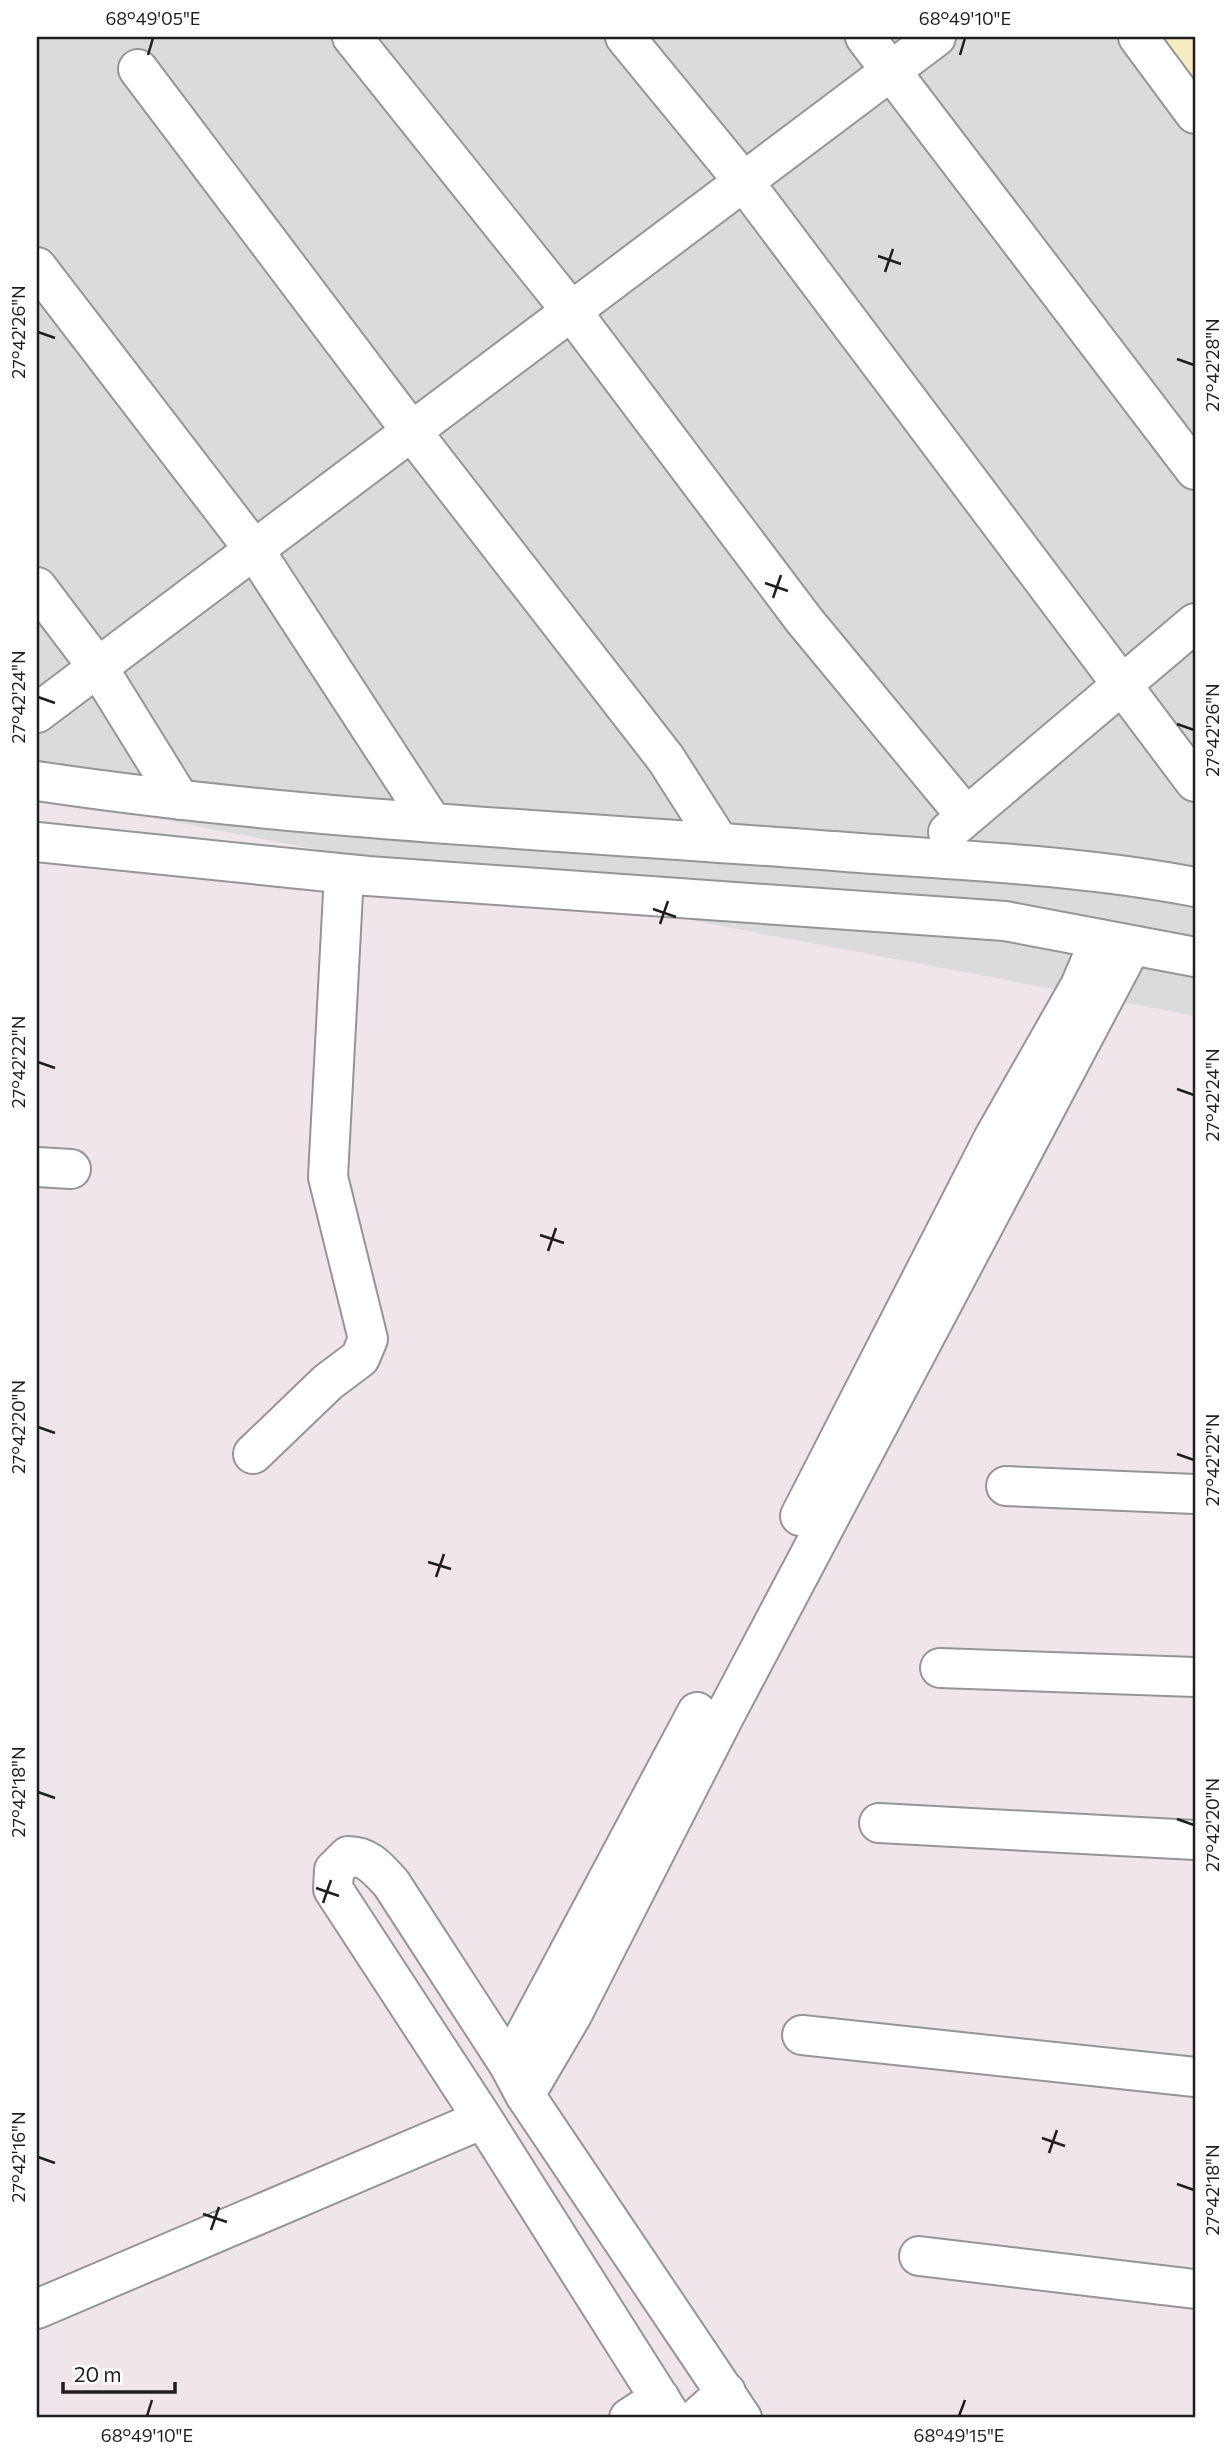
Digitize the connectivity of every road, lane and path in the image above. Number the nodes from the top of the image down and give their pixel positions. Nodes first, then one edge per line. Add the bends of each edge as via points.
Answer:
1 (352, 37) edge
2 (625, 37) edge
3 (865, 37) edge
4 (936, 37) edge
5 (1138, 37) edge
6 (138, 69) dead end
7 (891, 71) junction
8 (1195, 114) edge
9 (744, 182) junction
10 (37, 267) edge
11 (572, 312) junction
12 (412, 432) junction
13 (1195, 470) edge
14 (255, 551) junction
15 (37, 587) edge
16 (1195, 623) edge
17 (99, 668) junction
18 (1123, 686) junction
19 (37, 713) edge
20 (37, 781) edge
21 (1195, 782) edge
22 (180, 800) junction
23 (966, 816) junction
24 (431, 821) junction
25 (37, 842) edge
26 (719, 842) junction
27 (916, 858) junction
28 (344, 874) junction
29 (1195, 887) edge
30 (1116, 942) junction
31 (1195, 957) edge
32 (253, 1454) dead end
33 (1006, 1486) dead end
34 (1195, 1494) edge
35 (940, 1668) dead end
36 (1195, 1677) edge
37 (879, 1823) dead end
38 (1195, 1840) edge
39 (802, 2035) dead end
40 (1195, 2077) edge
41 (518, 2081) junction
42 (478, 2112) junction
43 (919, 2256) dead end
44 (1195, 2289) edge
45 (37, 2309) edge
46 (695, 2347) junction
47 (653, 2405) edge
48 (734, 2405) edge
49 (697, 2418) edge

1 - 11 street
2 - 9 street
3 - 7 street
4 - 7 street
5 - 8 street
6 - 12 street
7 - 9 street
7 - 13 street
9 - 11 street
9 - 18 street
10 - 14 street
11 - 12 street
11 - 23 street via 804,620
12 - 14 street
12 - 26 street via 666,759
14 - 17 street
14 - 24 street
15 - 17 street
16 - 18 street
17 - 19 street
17 - 22 street
18 - 21 street
18 - 23 street
20 - 22 street
22 - 24 street
23 - 27 street
24 - 26 street
25 - 28 street
26 - 27 street
27 - 29 street via 1135,876
28 - 30 street via 1005,921
28 - 32 street via 328,1177 368,1339 360,1358 328,1382
30 - 31 street
30 - 41 street via 1080,986 993,1139
33 - 34 street
35 - 36 street
37 - 38 street
39 - 40 street
41 - 42 street
41 - 42 street via 391,1883 373,1864 348,1856 334,1870 333,1889
41 - 46 street
42 - 45 street
42 - 47 street
43 - 44 street
46 - 47 street
46 - 48 street
48 - 49 street

